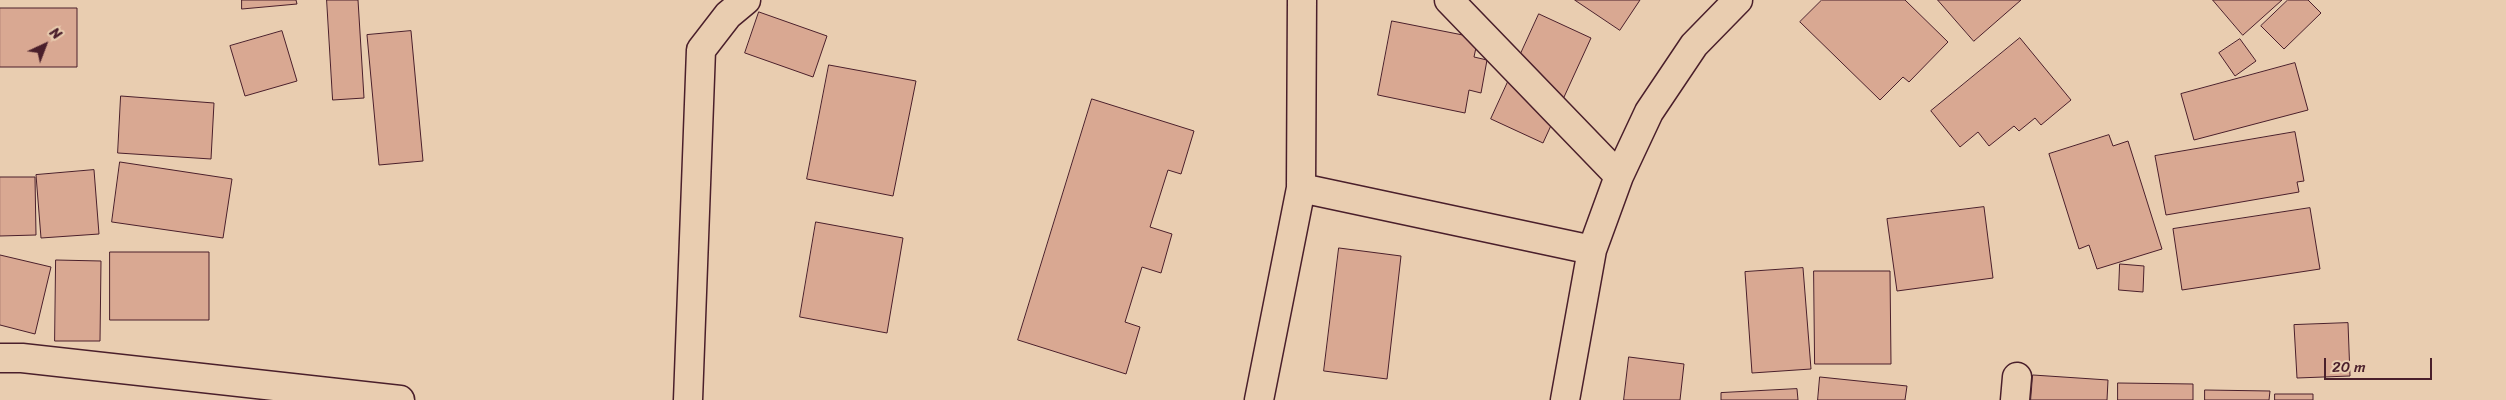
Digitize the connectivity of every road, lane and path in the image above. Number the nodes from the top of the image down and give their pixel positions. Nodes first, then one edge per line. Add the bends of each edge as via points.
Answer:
1 (746, 0) edge
2 (1302, 0) edge
3 (1449, 0) edge
4 (1738, 0) edge
5 (1619, 176) junction
6 (1301, 188) junction
7 (1592, 250) junction
8 (0, 358) edge
9 (400, 400) edge
10 (688, 400) edge
11 (1259, 400) edge
12 (1564, 400) edge

1 - 10 street via 728,15 701,50
2 - 6 street
3 - 5 street
4 - 5 street via 1694,45 1650,112
5 - 7 street
6 - 7 street
6 - 11 street
7 - 12 street
8 - 9 street

